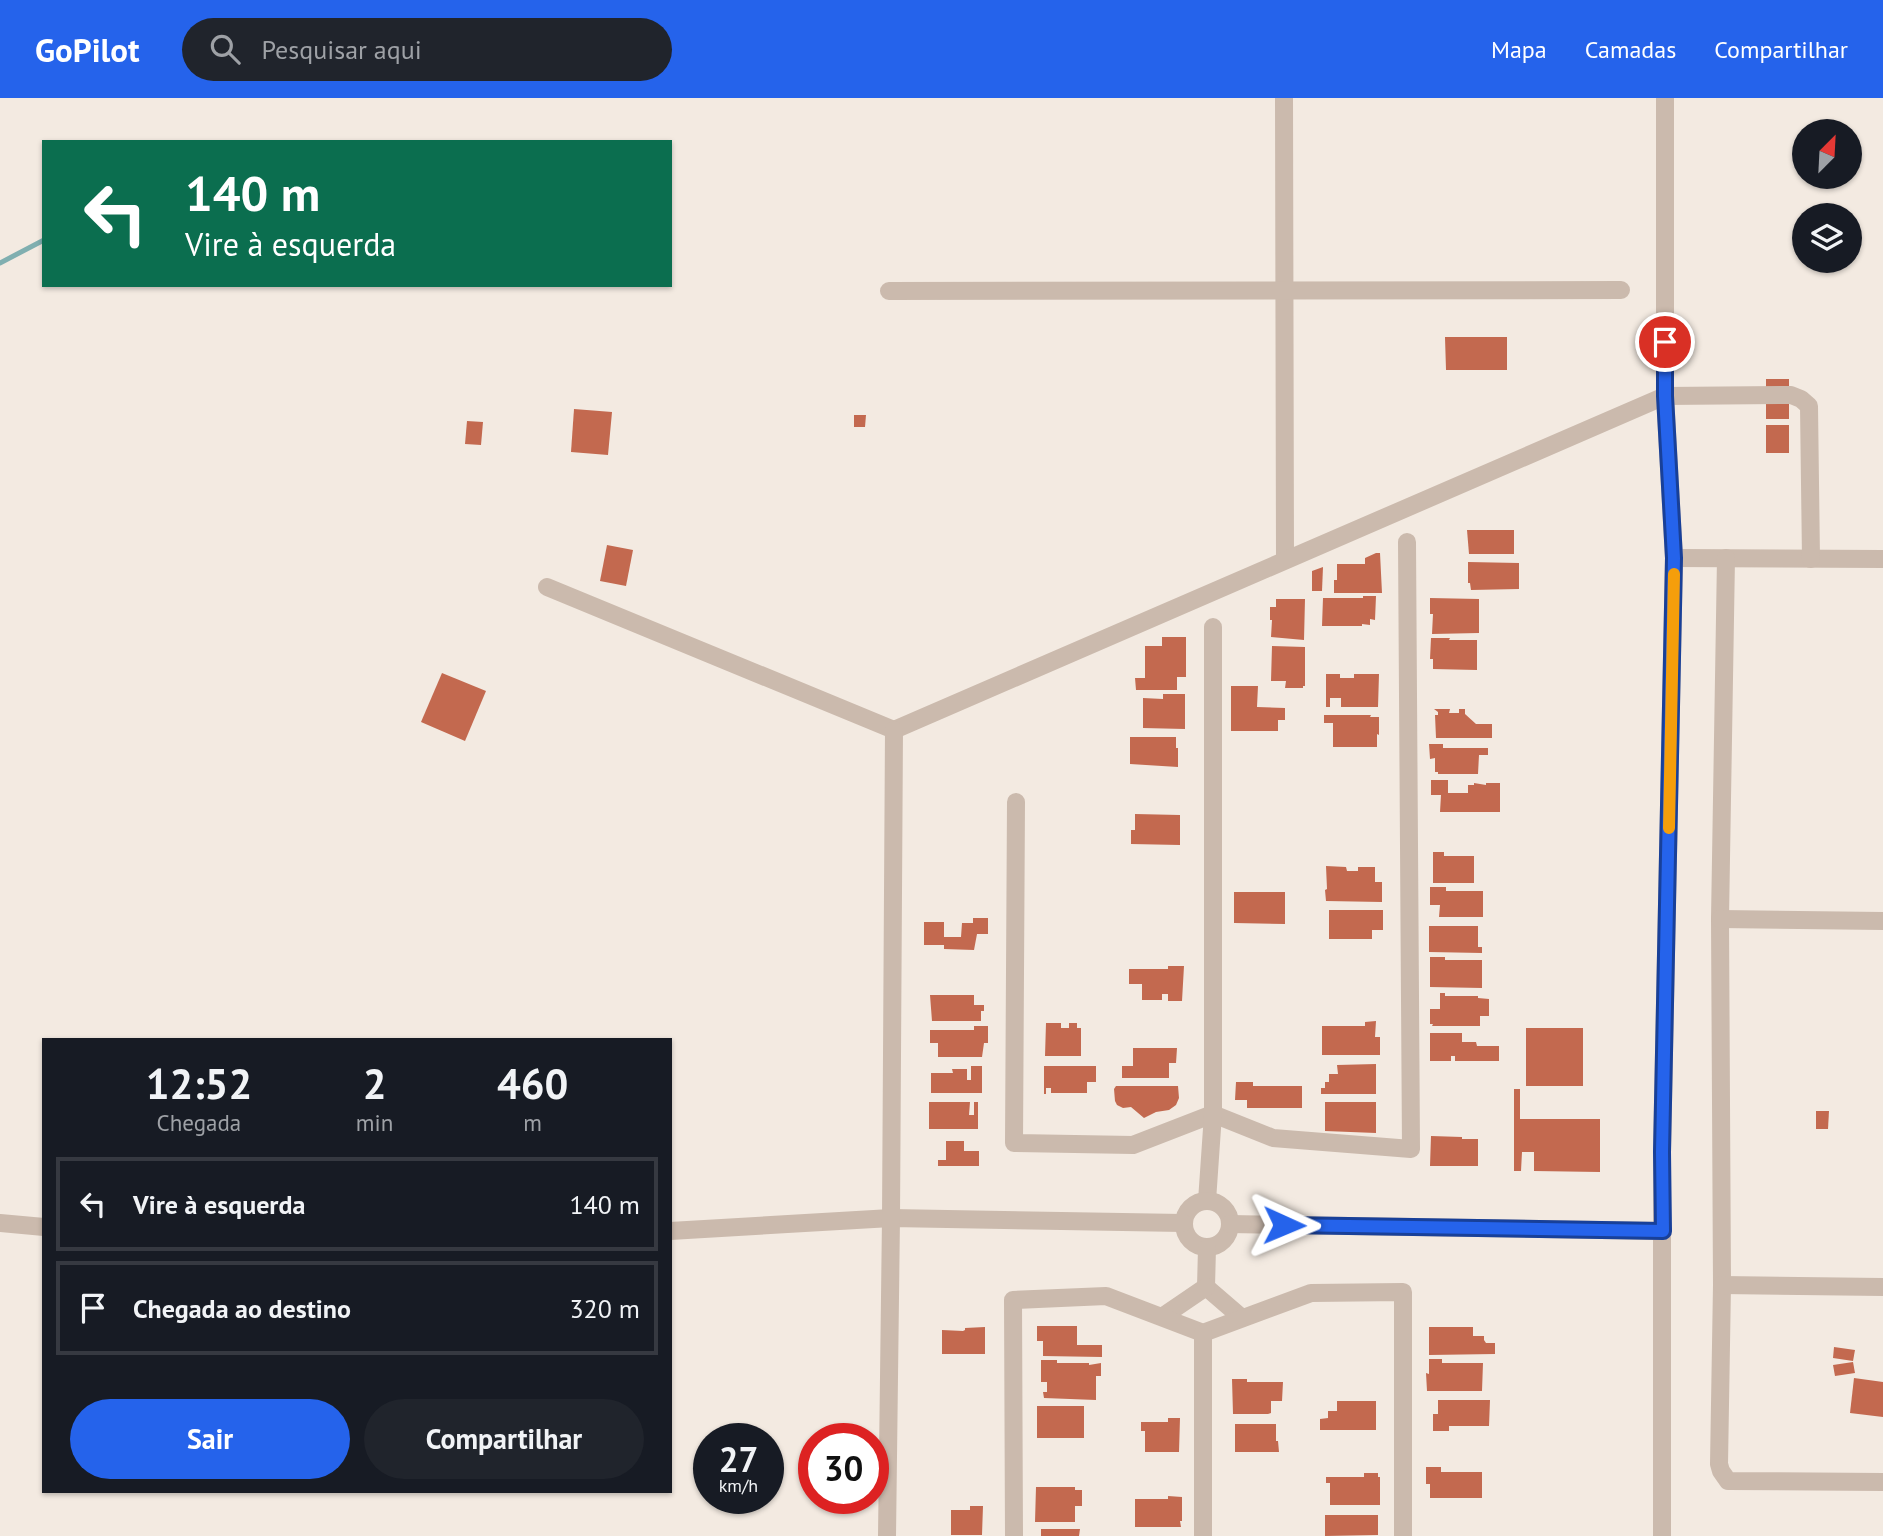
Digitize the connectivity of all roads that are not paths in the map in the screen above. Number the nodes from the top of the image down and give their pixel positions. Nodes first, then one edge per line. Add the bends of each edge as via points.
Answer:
1 (1284, 98) edge
2 (1665, 98) edge
3 (1284, 290) junction
4 (1621, 290) dead end
5 (889, 291) dead end
6 (1665, 396) junction
7 (1407, 542) dead end
8 (1674, 558) junction
9 (1726, 558) junction
10 (1811, 559) junction
11 (1883, 559) edge
12 (1285, 560) junction
13 (547, 587) dead end
14 (1213, 627) dead end
15 (894, 730) junction
16 (1016, 802) dead end
17 (1720, 919) junction
18 (1883, 921) edge
19 (1213, 1114) junction
20 (1207, 1201) junction
21 (891, 1218) junction
22 (0, 1223) edge
23 (1183, 1223) junction
24 (1230, 1224) junction
25 (42, 1227) edge
26 (672, 1231) edge
27 (1663, 1231) junction
28 (1207, 1248) junction
29 (1721, 1285) junction
30 (1206, 1287) junction
31 (1883, 1287) edge
32 (1162, 1317) junction
33 (1242, 1318) junction
34 (1203, 1333) junction
35 (1883, 1482) edge
36 (887, 1536) edge
37 (1014, 1536) edge
38 (1203, 1536) edge
39 (1403, 1536) edge
40 (1662, 1536) edge

1 - 3 street
2 - 6 street
3 - 4 street
3 - 5 street
3 - 12 street
6 - 8 street
6 - 10 street via 1791,395 1809,406
6 - 12 street
7 - 19 street via 1411,1149 1273,1138
8 - 9 street
8 - 27 street
9 - 10 street
9 - 17 street
10 - 11 street
12 - 15 street
13 - 15 street
14 - 19 street
15 - 21 street
16 - 19 street via 1014,1143 1133,1145
17 - 18 street
17 - 29 street
19 - 20 street
20 - 23 street via 1195,1204
20 - 24 street via 1227,1213
21 - 23 street
21 - 26 street
21 - 36 street
22 - 25 street
23 - 28 street via 1186,1236
24 - 27 street
24 - 28 street via 1219,1245
27 - 40 street
28 - 30 street
29 - 31 street
29 - 35 street via 1719,1464 1728,1480
30 - 32 street
30 - 33 street
32 - 34 street
32 - 37 street via 1106,1296 1013,1300
33 - 34 street
33 - 39 street via 1311,1293 1403,1292
34 - 38 street

